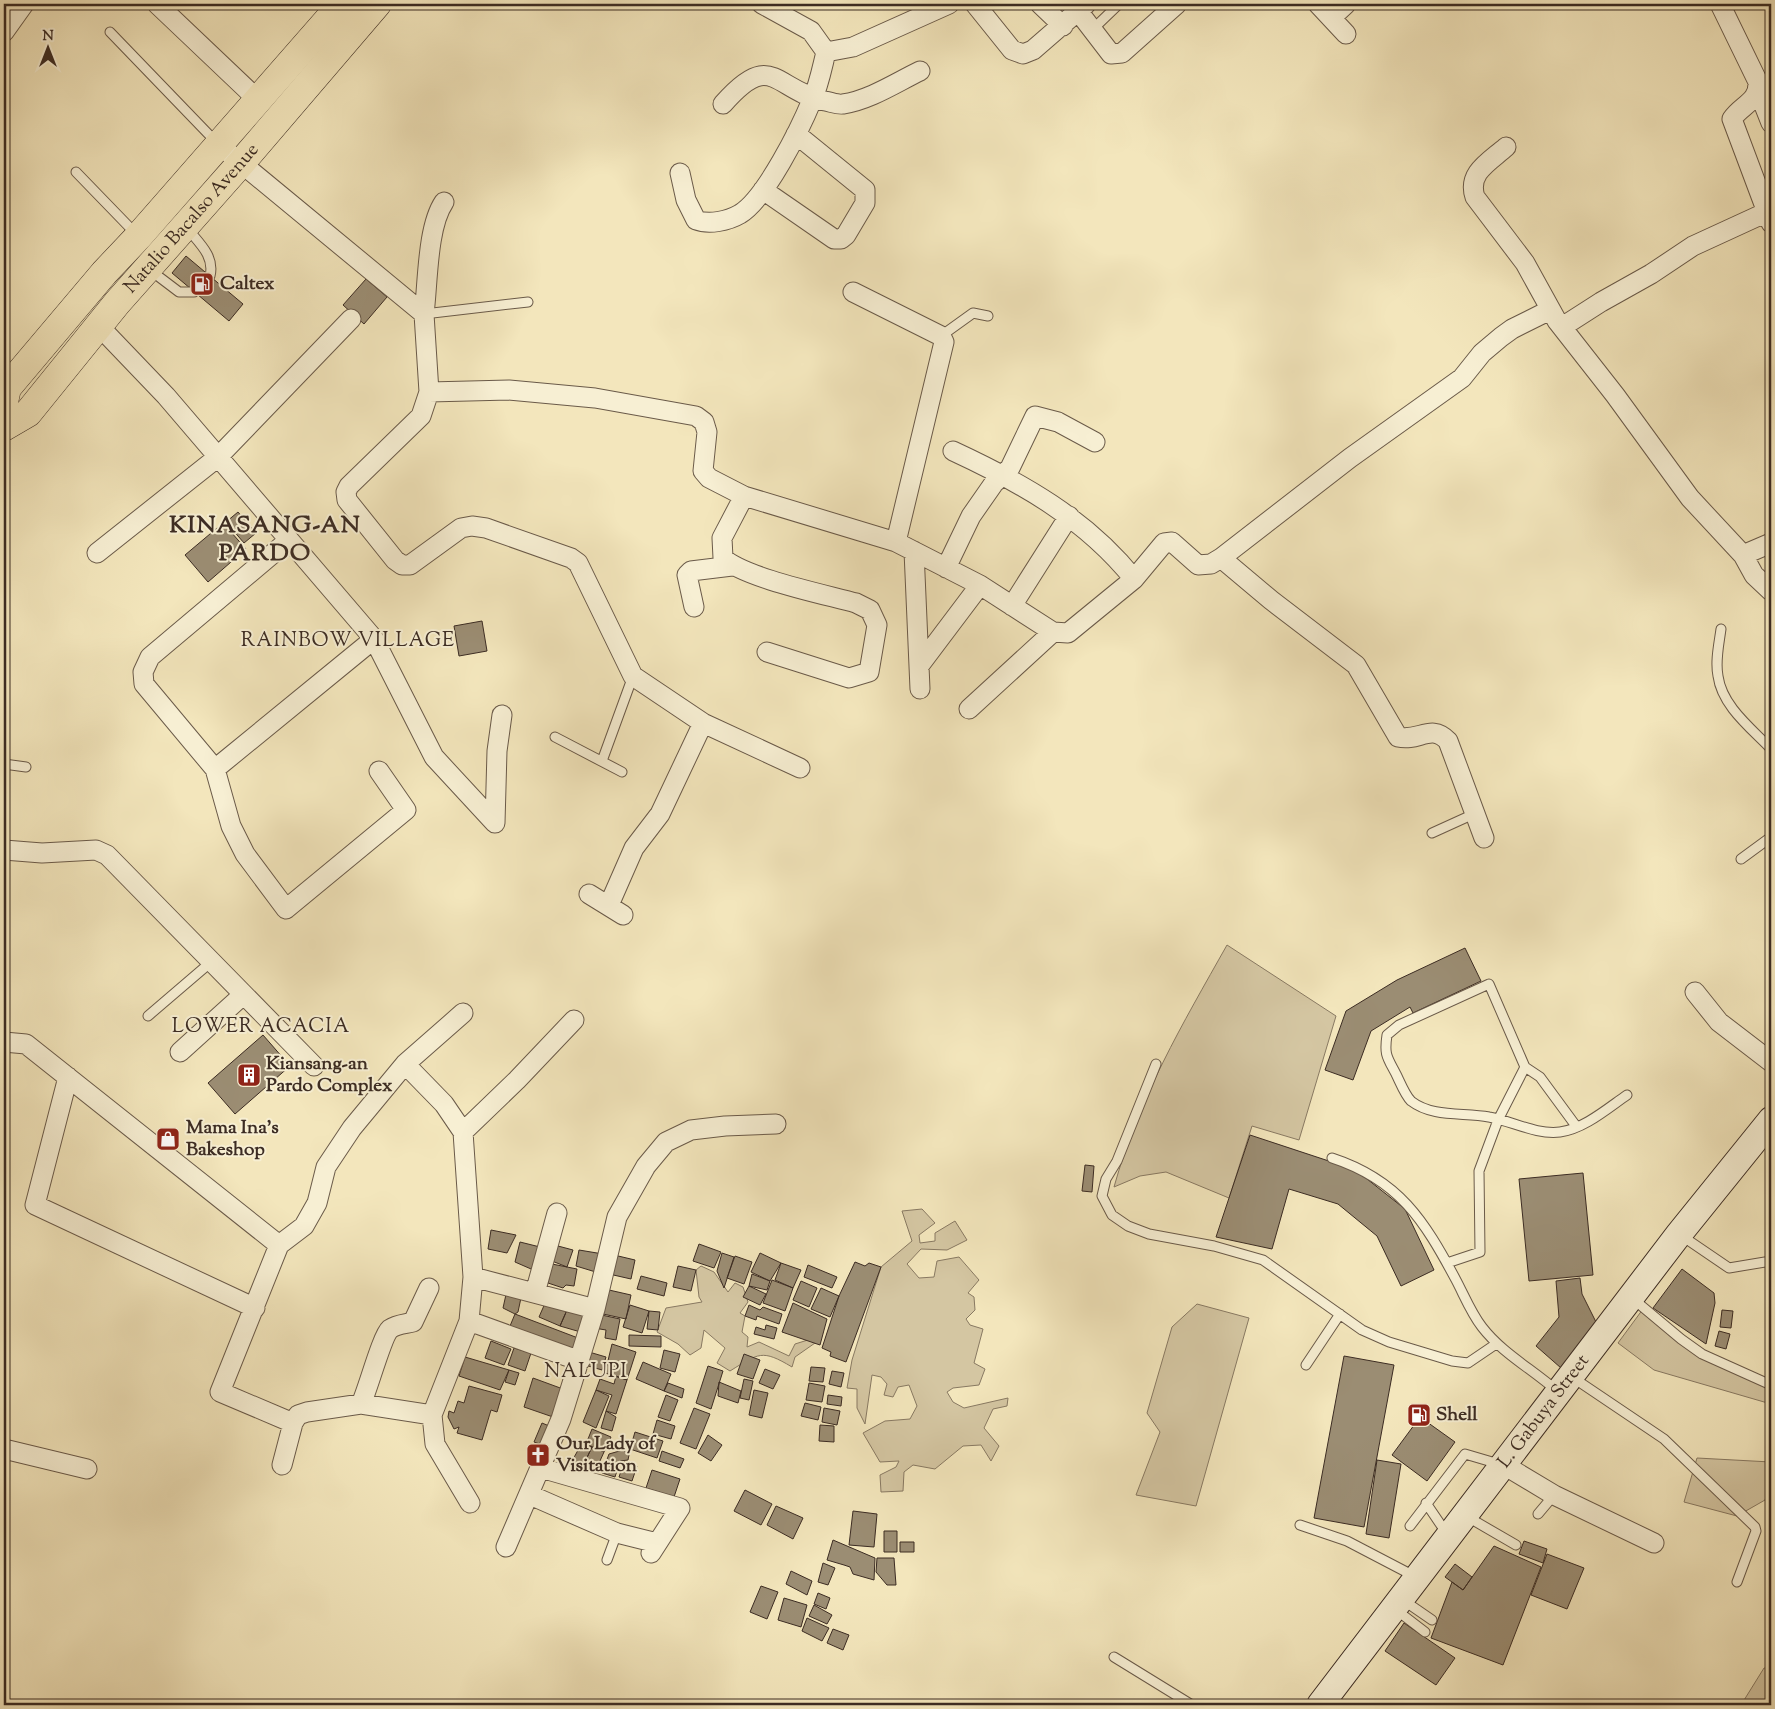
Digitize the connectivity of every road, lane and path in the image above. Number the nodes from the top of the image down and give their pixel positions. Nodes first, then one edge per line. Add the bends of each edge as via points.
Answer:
1 (24, 4) edge
2 (157, 4) edge
3 (342, 4) edge
4 (377, 4) edge
5 (762, 4) edge
6 (950, 4) edge
7 (975, 4) edge
8 (1040, 4) edge
9 (1119, 4) edge
10 (1177, 4) edge
11 (1318, 4) edge
12 (1346, 4) edge
13 (1720, 4) edge
14 (1082, 7) edge
15 (1331, 18) junction
16 (1063, 26) junction
17 (1093, 29) junction
18 (4, 32) edge
19 (110, 32) dead end
20 (1346, 34) dead end
21 (826, 52) junction
22 (920, 71) dead end
23 (1758, 90) junction
24 (813, 98) junction
25 (258, 100) junction
26 (724, 104) dead end
27 (1771, 123) edge
28 (796, 134) junction
29 (218, 144) junction
30 (1506, 147) dead end
31 (241, 163) junction
32 (76, 172) dead end
33 (680, 172) dead end
34 (763, 190) junction
35 (444, 202) dead end
36 (1769, 217) edge
37 (185, 226) junction
38 (138, 236) junction
39 (148, 268) junction
40 (210, 276) dead end
41 (194, 292) dead end
42 (853, 292) dead end
43 (528, 302) dead end
44 (1550, 310) junction
45 (424, 314) junction
46 (988, 316) dead end
47 (351, 319) dead end
48 (98, 325) junction
49 (1562, 327) junction
50 (941, 336) junction
51 (429, 392) junction
52 (4, 402) edge
53 (4, 428) edge
54 (1095, 442) dead end
55 (953, 451) dead end
56 (218, 457) junction
57 (1004, 474) junction
58 (744, 496) junction
59 (1070, 516) junction
60 (289, 540) junction
61 (896, 542) junction
62 (1771, 544) edge
63 (914, 551) junction
64 (97, 553) dead end
65 (1744, 556) junction
66 (1221, 558) junction
67 (732, 566) junction
68 (946, 568) junction
69 (1134, 579) junction
70 (980, 585) junction
71 (1771, 591) edge
72 (1012, 606) junction
73 (694, 607) dead end
74 (1720, 629) dead end
75 (1053, 632) junction
76 (374, 639) junction
77 (767, 652) dead end
78 (919, 666) junction
79 (633, 676) junction
80 (920, 689) dead end
81 (969, 709) dead end
82 (502, 715) dead end
83 (703, 722) junction
84 (555, 737) dead end
85 (1771, 749) edge
86 (602, 761) junction
87 (4, 764) edge
88 (26, 766) dead end
89 (800, 768) dead end
90 (215, 769) junction
91 (379, 771) dead end
92 (622, 772) dead end
93 (1476, 812) junction
94 (1432, 832) dead end
95 (1771, 837) edge
96 (1484, 838) dead end
97 (4, 850) edge
98 (1741, 859) dead end
99 (589, 894) dead end
100 (212, 962) junction
101 (1695, 992) dead end
102 (243, 995) junction
103 (463, 1013) dead end
104 (148, 1016) dead end
105 (574, 1020) dead end
106 (4, 1042) edge
107 (180, 1052) dead end
108 (1771, 1062) edge
109 (405, 1064) junction
110 (1156, 1064) dead end
111 (314, 1066) dead end
112 (1525, 1067) junction
113 (68, 1077) junction
114 (1627, 1095) dead end
115 (1498, 1120) junction
116 (1771, 1120) edge
117 (776, 1124) dead end
118 (1576, 1126) junction
119 (463, 1132) junction
120 (1332, 1158) dead end
121 (557, 1213) dead end
122 (1679, 1234) junction
123 (279, 1245) junction
124 (1771, 1261) edge
125 (1447, 1263) junction
126 (473, 1277) junction
127 (429, 1288) dead end
128 (535, 1293) junction
129 (1630, 1300) junction
130 (255, 1308) junction
131 (595, 1309) junction
132 (1340, 1314) junction
133 (469, 1321) junction
134 (1496, 1344) junction
135 (580, 1361) junction
136 (1306, 1365) dead end
137 (1565, 1385) junction
138 (1771, 1385) edge
139 (361, 1404) junction
140 (432, 1415) junction
141 (293, 1423) junction
142 (4, 1449) edge
143 (282, 1465) dead end
144 (1504, 1465) junction
145 (541, 1468) junction
146 (86, 1469) dead end
147 (530, 1495) junction
148 (1554, 1495) junction
149 (470, 1503) dead end
150 (1426, 1504) junction
151 (1538, 1514) dead end
152 (1466, 1516) junction
153 (1300, 1525) dead end
154 (1410, 1526) dead end
155 (616, 1533) junction
156 (1450, 1537) junction
157 (1654, 1543) dead end
158 (1516, 1545) dead end
159 (506, 1547) dead end
160 (607, 1560) dead end
161 (1418, 1578) junction
162 (1737, 1582) dead end
163 (1399, 1604) junction
164 (1432, 1620) dead end
165 (1425, 1632) dead end
166 (1114, 1658) dead end
167 (1192, 1705) edge
168 (1320, 1705) edge

1 - 18 street
2 - 25 street
3 - 25 main road, Natalio Bacalso Avenue
4 - 31 main road, Natalio Bacalso Avenue
5 - 21 street via 811,31
6 - 21 street via 853,48
7 - 16 street via 1012,50 1023,54
8 - 16 street
9 - 17 lane
10 - 17 street via 1116,55 1111,54
11 - 15 street
12 - 15 street
13 - 23 street via 1758,82
14 - 16 street
14 - 17 street
15 - 20 street
19 - 29 lane
21 - 24 street
22 - 24 street via 861,99 842,104
23 - 27 street
23 - 36 street via 1751,104 1732,119
24 - 26 street via 784,81 759,75 747,80
24 - 28 street
25 - 29 main road, Natalio Bacalso Avenue
28 - 34 street
28 - 34 street via 865,190 865,203 841,239 834,238
29 - 31 street
29 - 38 main road, Natalio Bacalso Avenue
30 - 44 street via 1474,175 1471,187 1475,197 1525,262
31 - 37 main road, Natalio Bacalso Avenue
31 - 45 street
32 - 38 lane
33 - 34 street via 686,200 696,220 705,224 741,213
35 - 45 street via 437,212 433,233
36 - 49 street via 1693,246
37 - 39 main road, Natalio Bacalso Avenue
37 - 40 lane via 211,258
38 - 52 main road, Natalio Bacalso Avenue via 7,388
39 - 41 lane via 178,292
39 - 48 main road, Natalio Bacalso Avenue
42 - 50 street
43 - 45 lane
44 - 49 street
44 - 66 street via 1506,333 1482,353 1462,378 1350,458
45 - 51 street
46 - 50 lane via 973,313
47 - 56 street
48 - 53 main road, Natalio Bacalso Avenue via 28,413
48 - 56 street via 166,396
49 - 65 street via 1690,498
50 - 61 street via 943,349
51 - 58 street via 509,390 595,398 696,416 704,422 707,432 703,471 709,478
51 - 79 street via 421,416 349,486 347,500 402,565 410,565 461,528 472,526 571,558 584,573
54 - 57 street via 1058,422 1035,416 1014,462
55 - 57 street
56 - 60 street
56 - 64 street
57 - 59 street
57 - 68 street via 984,494 958,538
58 - 61 street
58 - 67 street via 722,538 723,558
59 - 69 street via 1104,544
59 - 72 street
60 - 76 street
60 - 90 street via 150,656 143,672 144,684
61 - 63 street
62 - 65 street
63 - 68 street
63 - 78 street
65 - 71 street via 1754,576
66 - 69 street via 1210,564 1198,565 1172,542 1164,543
66 - 93 street via 1356,665 1398,737 1407,739 1435,732 1442,734 1448,741
67 - 73 street via 690,571 687,575
67 - 77 street via 856,603 870,610 877,625 868,672 849,678
68 - 70 street
69 - 75 street via 1068,633
70 - 72 street
70 - 78 street
72 - 75 street
74 - 85 lane via 1717,675 1720,688 1729,706
75 - 81 street
76 - 82 street via 434,757 495,823 497,751
76 - 90 street
78 - 80 street
79 - 83 street
79 - 86 lane
83 - 89 street
83 - 99 street via 660,814 634,848 616,910
84 - 86 lane
86 - 92 lane
87 - 88 lane
90 - 91 street via 231,826 245,854 286,910 406,810
93 - 94 lane
93 - 96 street
95 - 98 lane
97 - 100 street via 42,853 96,850 107,855
100 - 102 street
100 - 104 lane
101 - 108 street via 1719,1022
102 - 107 street
102 - 111 street
103 - 109 street
105 - 119 street
106 - 113 street via 26,1044
109 - 119 street via 444,1104
109 - 123 street via 352,1128 326,1167 317,1203 304,1226
110 - 132 lane via 1106,1179 1102,1196 1112,1216 1149,1234 1214,1246 1263,1260
112 - 115 lane
112 - 115 lane via 1489,984 1400,1025 1387,1035 1384,1051 1410,1100 1423,1108
112 - 118 lane via 1540,1077
113 - 123 street
113 - 130 street via 35,1205
114 - 118 lane via 1594,1118
115 - 118 lane via 1530,1129 1560,1132
115 - 125 lane via 1479,1172 1480,1252
116 - 122 street, L. Gabuya Street
117 - 131 street via 691,1130 678,1135 657,1151 617,1217
119 - 126 street
120 - 125 lane via 1358,1166 1400,1195 1419,1218
121 - 128 street
122 - 124 lane via 1729,1268
122 - 129 street, L. Gabuya Street
123 - 130 street
125 - 134 lane via 1480,1325
126 - 128 street
126 - 133 street
127 - 139 street via 413,1322 391,1329 384,1338
128 - 131 street
129 - 137 street, L. Gabuya Street
129 - 138 lane via 1702,1354
130 - 141 street via 220,1392
131 - 135 street
132 - 134 lane via 1382,1339 1452,1361 1468,1362
132 - 136 lane
133 - 135 street
133 - 140 street
134 - 137 lane
135 - 145 street
137 - 144 street, L. Gabuya Street
137 - 162 lane via 1664,1439 1756,1527
139 - 140 street
139 - 141 street via 307,1412 298,1415
140 - 149 street via 435,1444
141 - 143 street
142 - 146 street
144 - 148 street
144 - 150 lane via 1465,1454
144 - 152 street, L. Gabuya Street
145 - 147 street
145 - 155 street via 680,1508 654,1548
147 - 155 street
147 - 159 street
148 - 151 lane
148 - 157 street
150 - 154 lane
150 - 156 lane
152 - 156 street, L. Gabuya Street
152 - 158 lane
153 - 161 lane via 1347,1541
155 - 160 lane
156 - 161 street, L. Gabuya Street
161 - 163 street, L. Gabuya Street
163 - 164 lane
163 - 165 lane
163 - 168 street, L. Gabuya Street
166 - 167 lane

